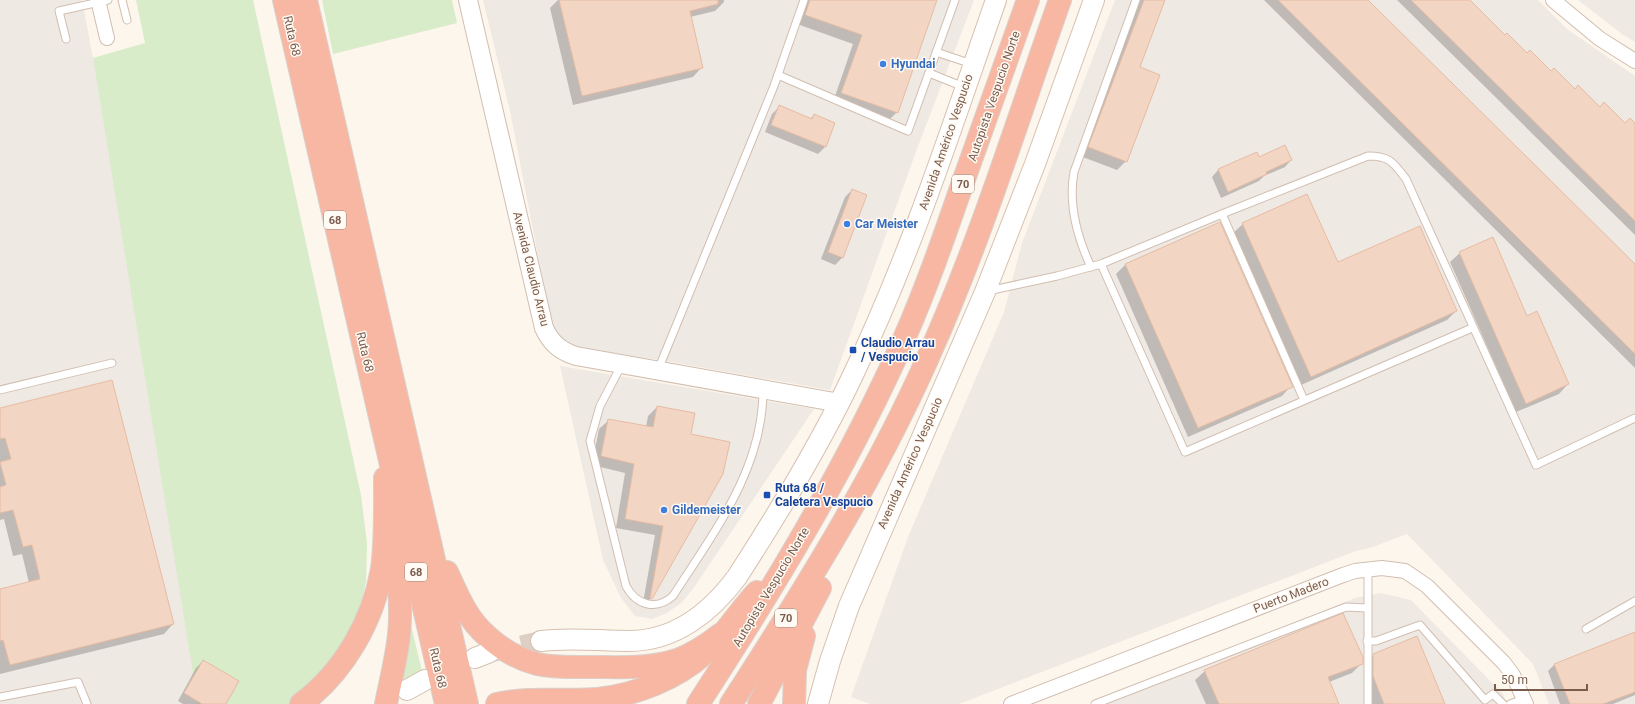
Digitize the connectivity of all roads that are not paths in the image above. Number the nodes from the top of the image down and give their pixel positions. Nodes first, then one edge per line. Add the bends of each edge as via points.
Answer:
1 (122, 0) edge
2 (284, 0) edge
3 (306, 0) edge
4 (468, 0) edge
5 (804, 0) edge
6 (955, 0) edge
7 (996, 0) edge
8 (1013, 0) edge
9 (1028, 0) edge
10 (1060, 0) edge
11 (1063, 0) edge
12 (1094, 0) edge
13 (1136, 0) edge
14 (1553, 0) edge
15 (102, 1) edge
16 (127, 20) dead end
17 (1048, 32) junction
18 (107, 38) dead end
19 (66, 39) dead end
20 (936, 52) junction
21 (1635, 61) edge
22 (974, 65) junction
23 (929, 73) junction
24 (778, 75) junction
25 (1000, 79) junction
26 (966, 88) junction
27 (1222, 214) junction
28 (1101, 264) junction
29 (1091, 267) junction
30 (985, 292) junction
31 (1472, 328) junction
32 (112, 363) dead end
33 (622, 364) junction
34 (658, 370) junction
35 (0, 390) edge
36 (763, 390) junction
37 (1304, 400) junction
38 (840, 403) junction
39 (1635, 418) edge
40 (385, 440) junction
41 (428, 531) junction
42 (838, 531) junction
43 (791, 554) junction
44 (830, 554) junction
45 (1368, 569) junction
46 (818, 593) junction
47 (1635, 601) edge
48 (1367, 608) junction
49 (1586, 629) dead end
50 (721, 634) junction
51 (541, 641) tunnel mouth
52 (1367, 641) junction
53 (425, 680) dead end
54 (407, 690) dead end
55 (1117, 696) junction
56 (0, 697) edge
57 (1525, 701) edge
58 (87, 704) edge
59 (301, 704) edge
60 (386, 704) edge
61 (446, 704) edge
62 (466, 704) edge
63 (497, 704) edge
64 (698, 704) edge
65 (731, 704) edge
66 (749, 704) edge
67 (760, 704) edge
68 (794, 704) edge
69 (818, 704) edge
70 (1011, 704) edge
71 (1095, 704) edge
72 (1110, 704) edge
73 (1368, 704) edge
74 (1503, 704) edge
75 (1510, 704) edge

1 - 16 lane
2 - 40 highway, Ruta 68 / 68
3 - 41 highway, Ruta 68 / 68
4 - 33 street, Avenida Claudio Arrau via 544,328 555,346 566,353
5 - 24 lane
6 - 20 lane
7 - 22 main road, Avenida Américo Vespucio
8 - 25 highway
9 - 25 highway, Autopista Vespucio Norte / 70
10 - 17 highway, 70
11 - 17 highway
12 - 30 main road, Avenida Américo Vespucio via 1035,164
13 - 29 lane via 1074,172 1071,191 1074,217
14 - 21 street via 1589,31
15 - 18 street
15 - 19 lane via 59,11
17 - 42 highway, 70 via 986,212 947,314 898,422
20 - 22 lane
20 - 23 lane
22 - 26 main road, Avenida Américo Vespucio
23 - 24 lane via 908,131
23 - 26 lane
24 - 34 lane
25 - 43 highway, Autopista Vespucio Norte / 70 via 904,340 844,460
26 - 38 main road, Avenida Américo Vespucio via 905,256
27 - 28 lane
27 - 31 lane via 1368,156 1382,156 1395,165 1406,179
27 - 37 lane
28 - 29 lane
28 - 37 lane via 1185,452
29 - 30 lane
30 - 69 main road, Avenida Américo Vespucio via 864,567 841,627
31 - 37 lane
31 - 39 lane via 1536,465
32 - 35 lane
33 - 34 street, Avenida Claudio Arrau
33 - 36 lane via 600,406 590,441 626,586 637,600 648,605 662,603 673,596 731,506 753,452 761,418
34 - 36 street, Avenida Claudio Arrau
36 - 38 street, Avenida Claudio Arrau
38 - 51 main road, Avenida Américo Vespucio via 743,568 707,612 680,629 646,640 566,638
40 - 59 highway via 385,537 382,569 376,593 364,626 351,650 327,680
40 - 60 highway via 400,608 398,644
40 - 61 highway, Ruta 68 / 68
41 - 50 highway via 460,602 472,620 504,649 528,661 558,667 658,665 698,651
41 - 62 highway, Ruta 68 / 68
42 - 44 highway
42 - 65 highway, 70
43 - 50 highway
43 - 64 highway, Autopista Vespucio Norte / 70
44 - 46 highway
44 - 66 highway
45 - 48 lane
45 - 57 street, Puerto Madero via 1388,568 1405,571 1427,586 1504,663 1513,675
45 - 70 street, Puerto Madero via 1343,575
46 - 67 highway
46 - 68 highway via 796,670
47 - 49 lane
48 - 52 lane
48 - 55 lane via 1346,607
50 - 63 highway via 705,653 688,666 662,681 634,692 597,699 518,700
52 - 73 lane
52 - 74 lane via 1376,641 1420,625 1485,700 1493,694
53 - 54 main road
55 - 71 lane
55 - 72 lane
56 - 58 lane via 78,682
57 - 75 lane

